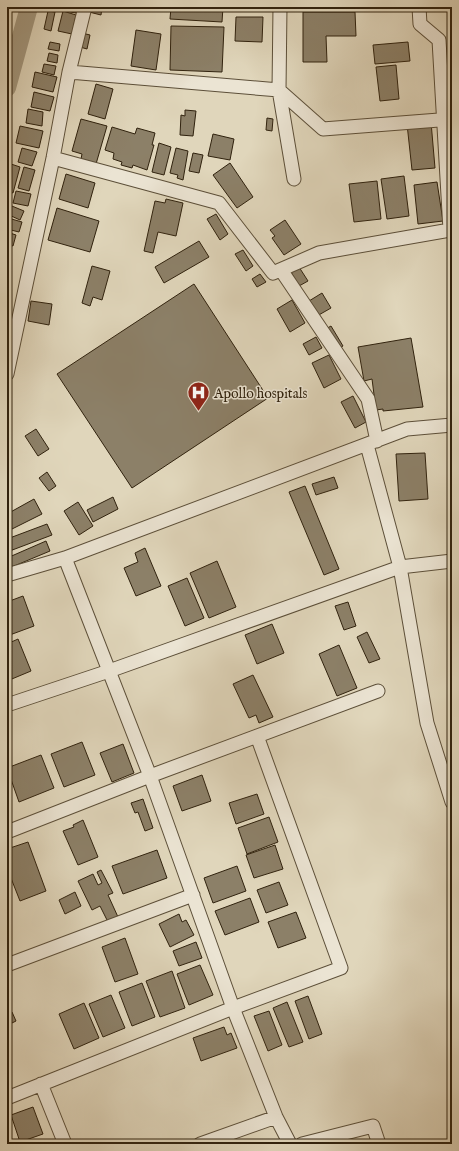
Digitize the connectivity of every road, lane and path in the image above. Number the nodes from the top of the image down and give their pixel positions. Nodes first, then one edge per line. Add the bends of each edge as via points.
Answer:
1 (85, 7) edge
2 (280, 7) edge
3 (419, 7) edge
4 (69, 72) junction
5 (279, 90) junction
6 (448, 119) edge
7 (53, 158) junction
8 (294, 179) dead end
9 (281, 270) junction
10 (7, 374) edge
11 (452, 425) edge
12 (372, 442) junction
13 (65, 558) junction
14 (452, 562) edge
15 (400, 567) junction
16 (7, 575) edge
17 (109, 671) junction
18 (378, 691) dead end
19 (7, 705) edge
20 (257, 736) junction
21 (150, 776) junction
22 (452, 802) edge
23 (7, 832) edge
24 (193, 896) junction
25 (7, 965) edge
26 (233, 1008) junction
27 (41, 1084) junction
28 (7, 1098) edge
29 (276, 1117) junction
30 (65, 1144) edge
31 (200, 1144) edge
32 (290, 1144) edge
33 (302, 1144) edge
34 (379, 1144) edge

1 - 4 street
2 - 5 street
3 - 6 street via 420,24 439,40
4 - 5 street
4 - 7 street
5 - 6 street via 323,129
5 - 8 street
6 - 9 street via 450,230 319,253
7 - 9 street via 219,203 273,273
7 - 10 street
9 - 12 street via 368,399
11 - 12 street via 407,429
12 - 13 street
12 - 15 street
13 - 16 street
13 - 17 street
14 - 15 street
15 - 17 street
15 - 22 street via 426,723
17 - 19 street
17 - 21 street
18 - 20 street
20 - 21 street
20 - 26 street via 340,968
21 - 23 street
21 - 24 street
24 - 25 street
24 - 26 street
26 - 27 street
26 - 29 street
27 - 28 street
27 - 30 street
29 - 31 street
29 - 32 street
33 - 34 street via 374,1126

